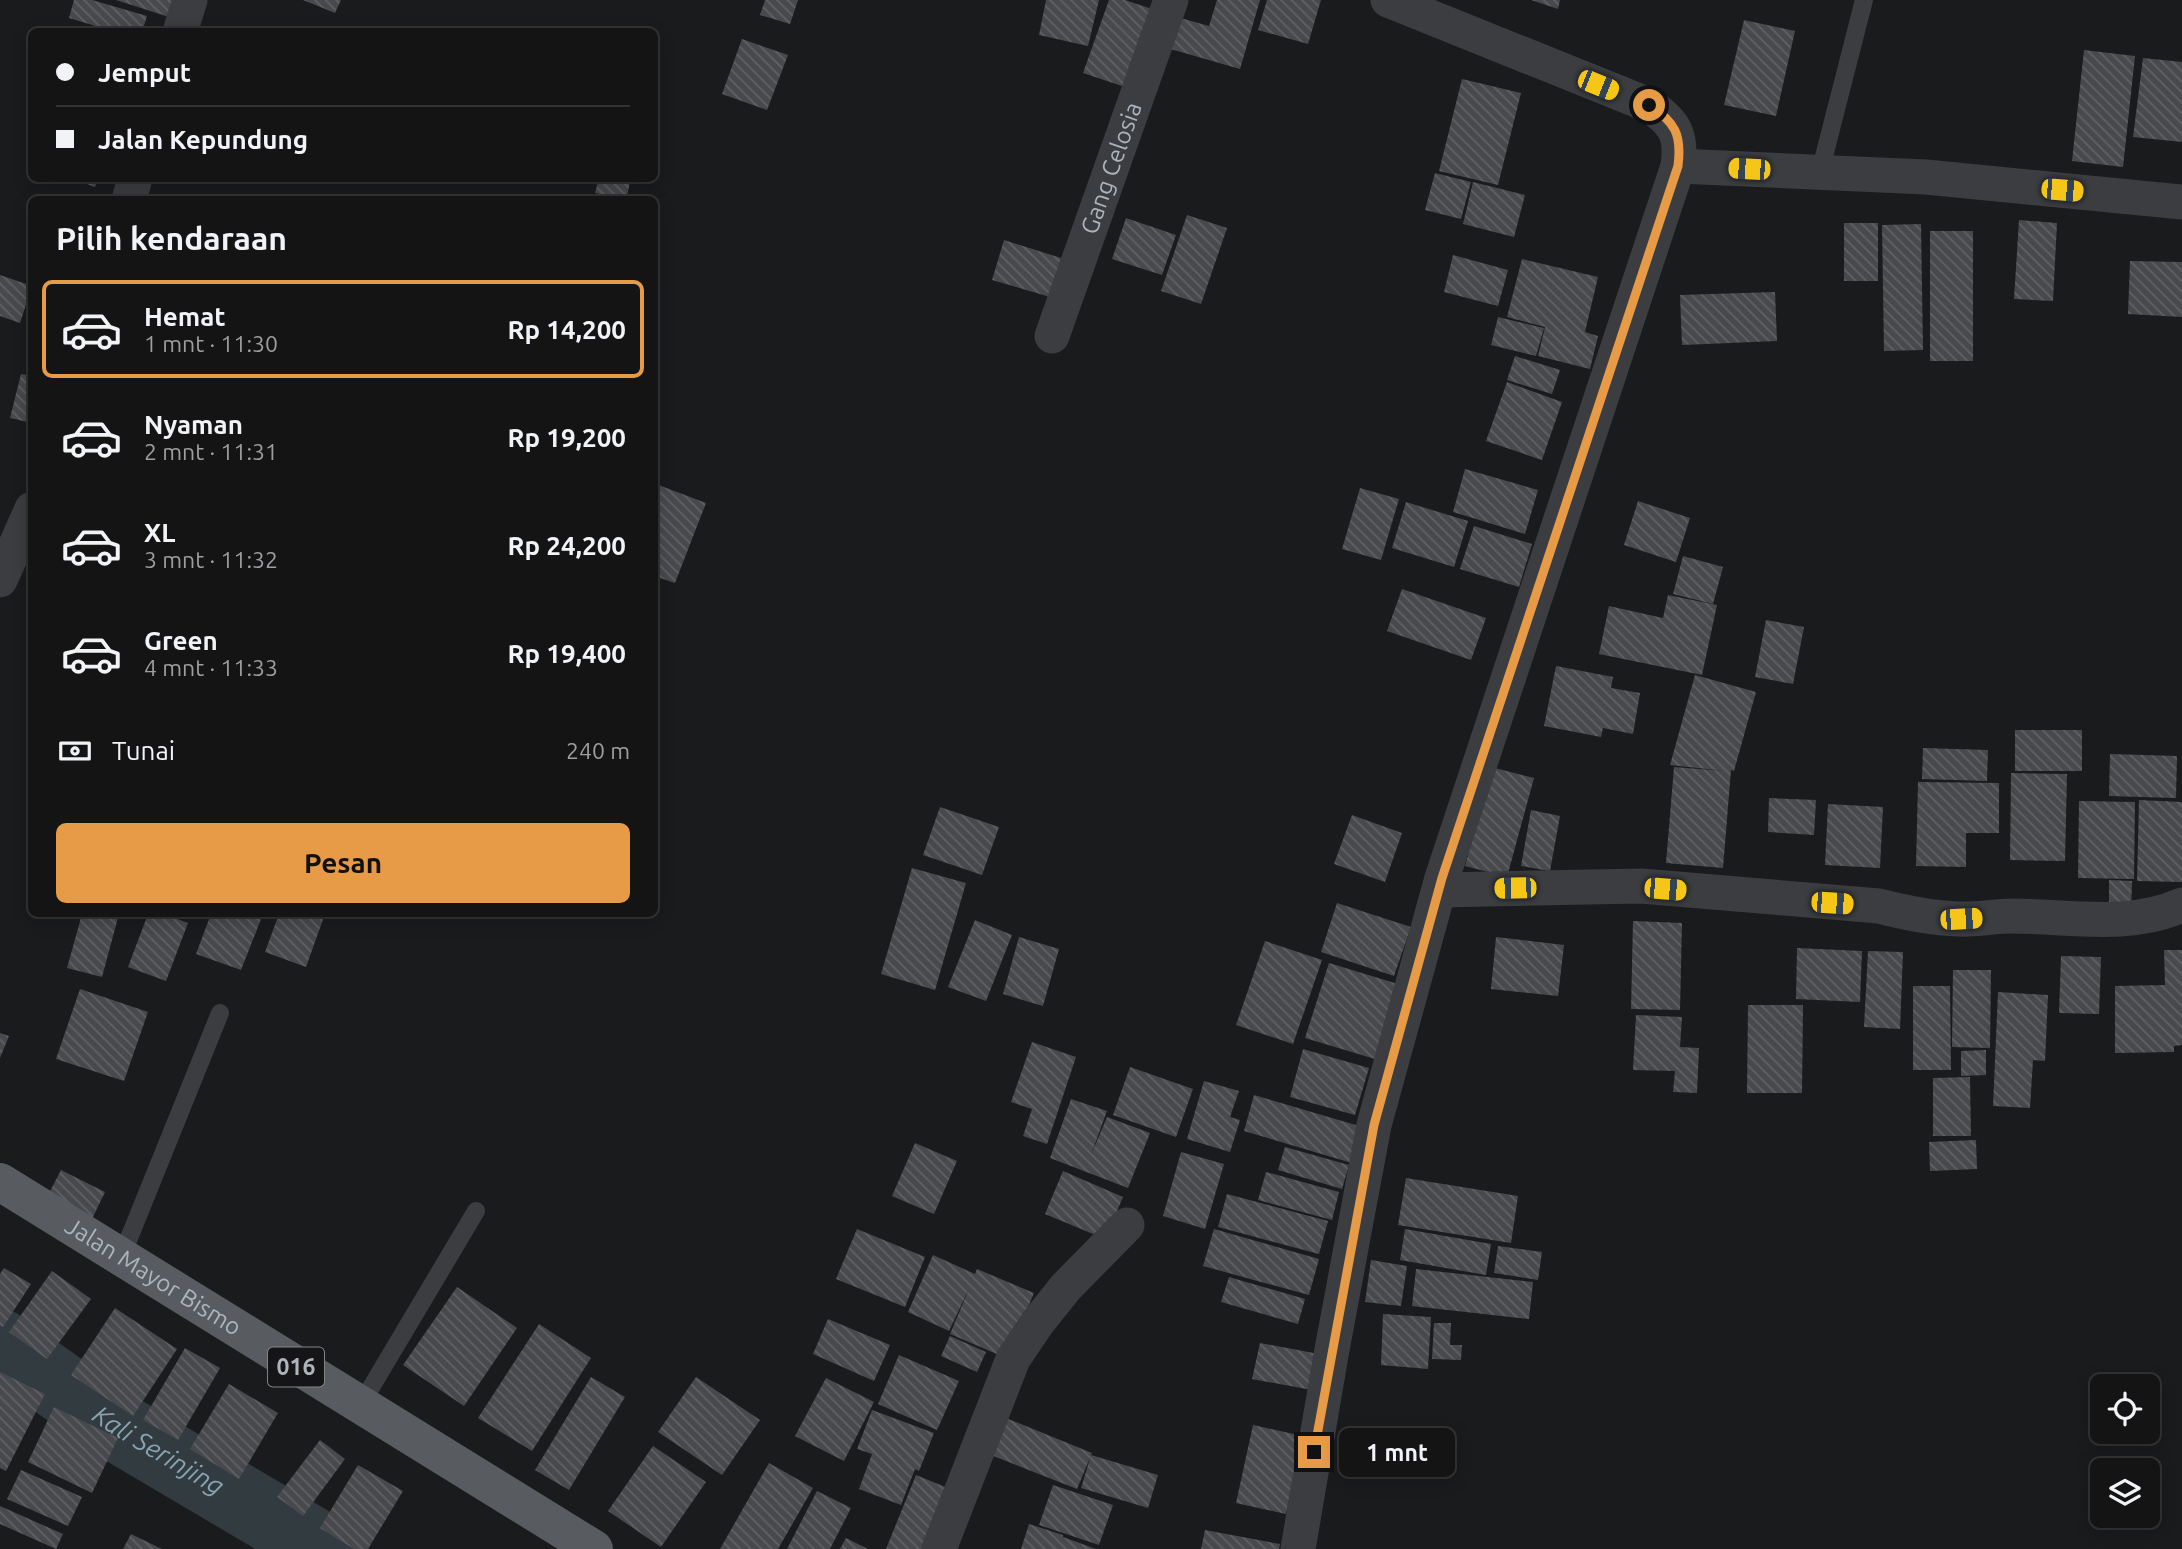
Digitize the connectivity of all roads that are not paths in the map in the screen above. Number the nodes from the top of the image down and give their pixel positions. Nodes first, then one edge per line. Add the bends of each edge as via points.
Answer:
1 (190, 0) edge
2 (1171, 0) edge
3 (1388, 0) edge
4 (1864, 0) edge
5 (1446, 11) edge
6 (181, 28) edge
7 (1678, 166) junction
8 (1820, 173) junction
9 (2182, 202) edge
10 (1052, 336) dead end
11 (28, 518) edge
12 (0, 580) edge
13 (1440, 890) junction
14 (2182, 905) edge
15 (220, 1013) dead end
16 (0, 1182) edge
17 (476, 1211) dead end
18 (1126, 1226) dead end
19 (121, 1258) junction
20 (360, 1406) junction
21 (594, 1549) edge
22 (939, 1549) edge
23 (1298, 1549) edge

1 - 6 street
2 - 10 street, Gang Celosia
3 - 5 street
4 - 8 lane
5 - 7 street via 1649,105 1676,132
7 - 8 street
7 - 13 street
8 - 9 street via 1926,177
11 - 12 street
13 - 14 street via 1641,886 1879,906 1961,919 2133,917
13 - 23 street via 1374,1125
15 - 19 lane
16 - 19 main road, Jalan Mayor Bismo / 016
17 - 20 lane
18 - 22 street via 1066,1287 1013,1359
19 - 20 main road, Jalan Mayor Bismo / 016
20 - 21 main road, Jalan Mayor Bismo / 016

